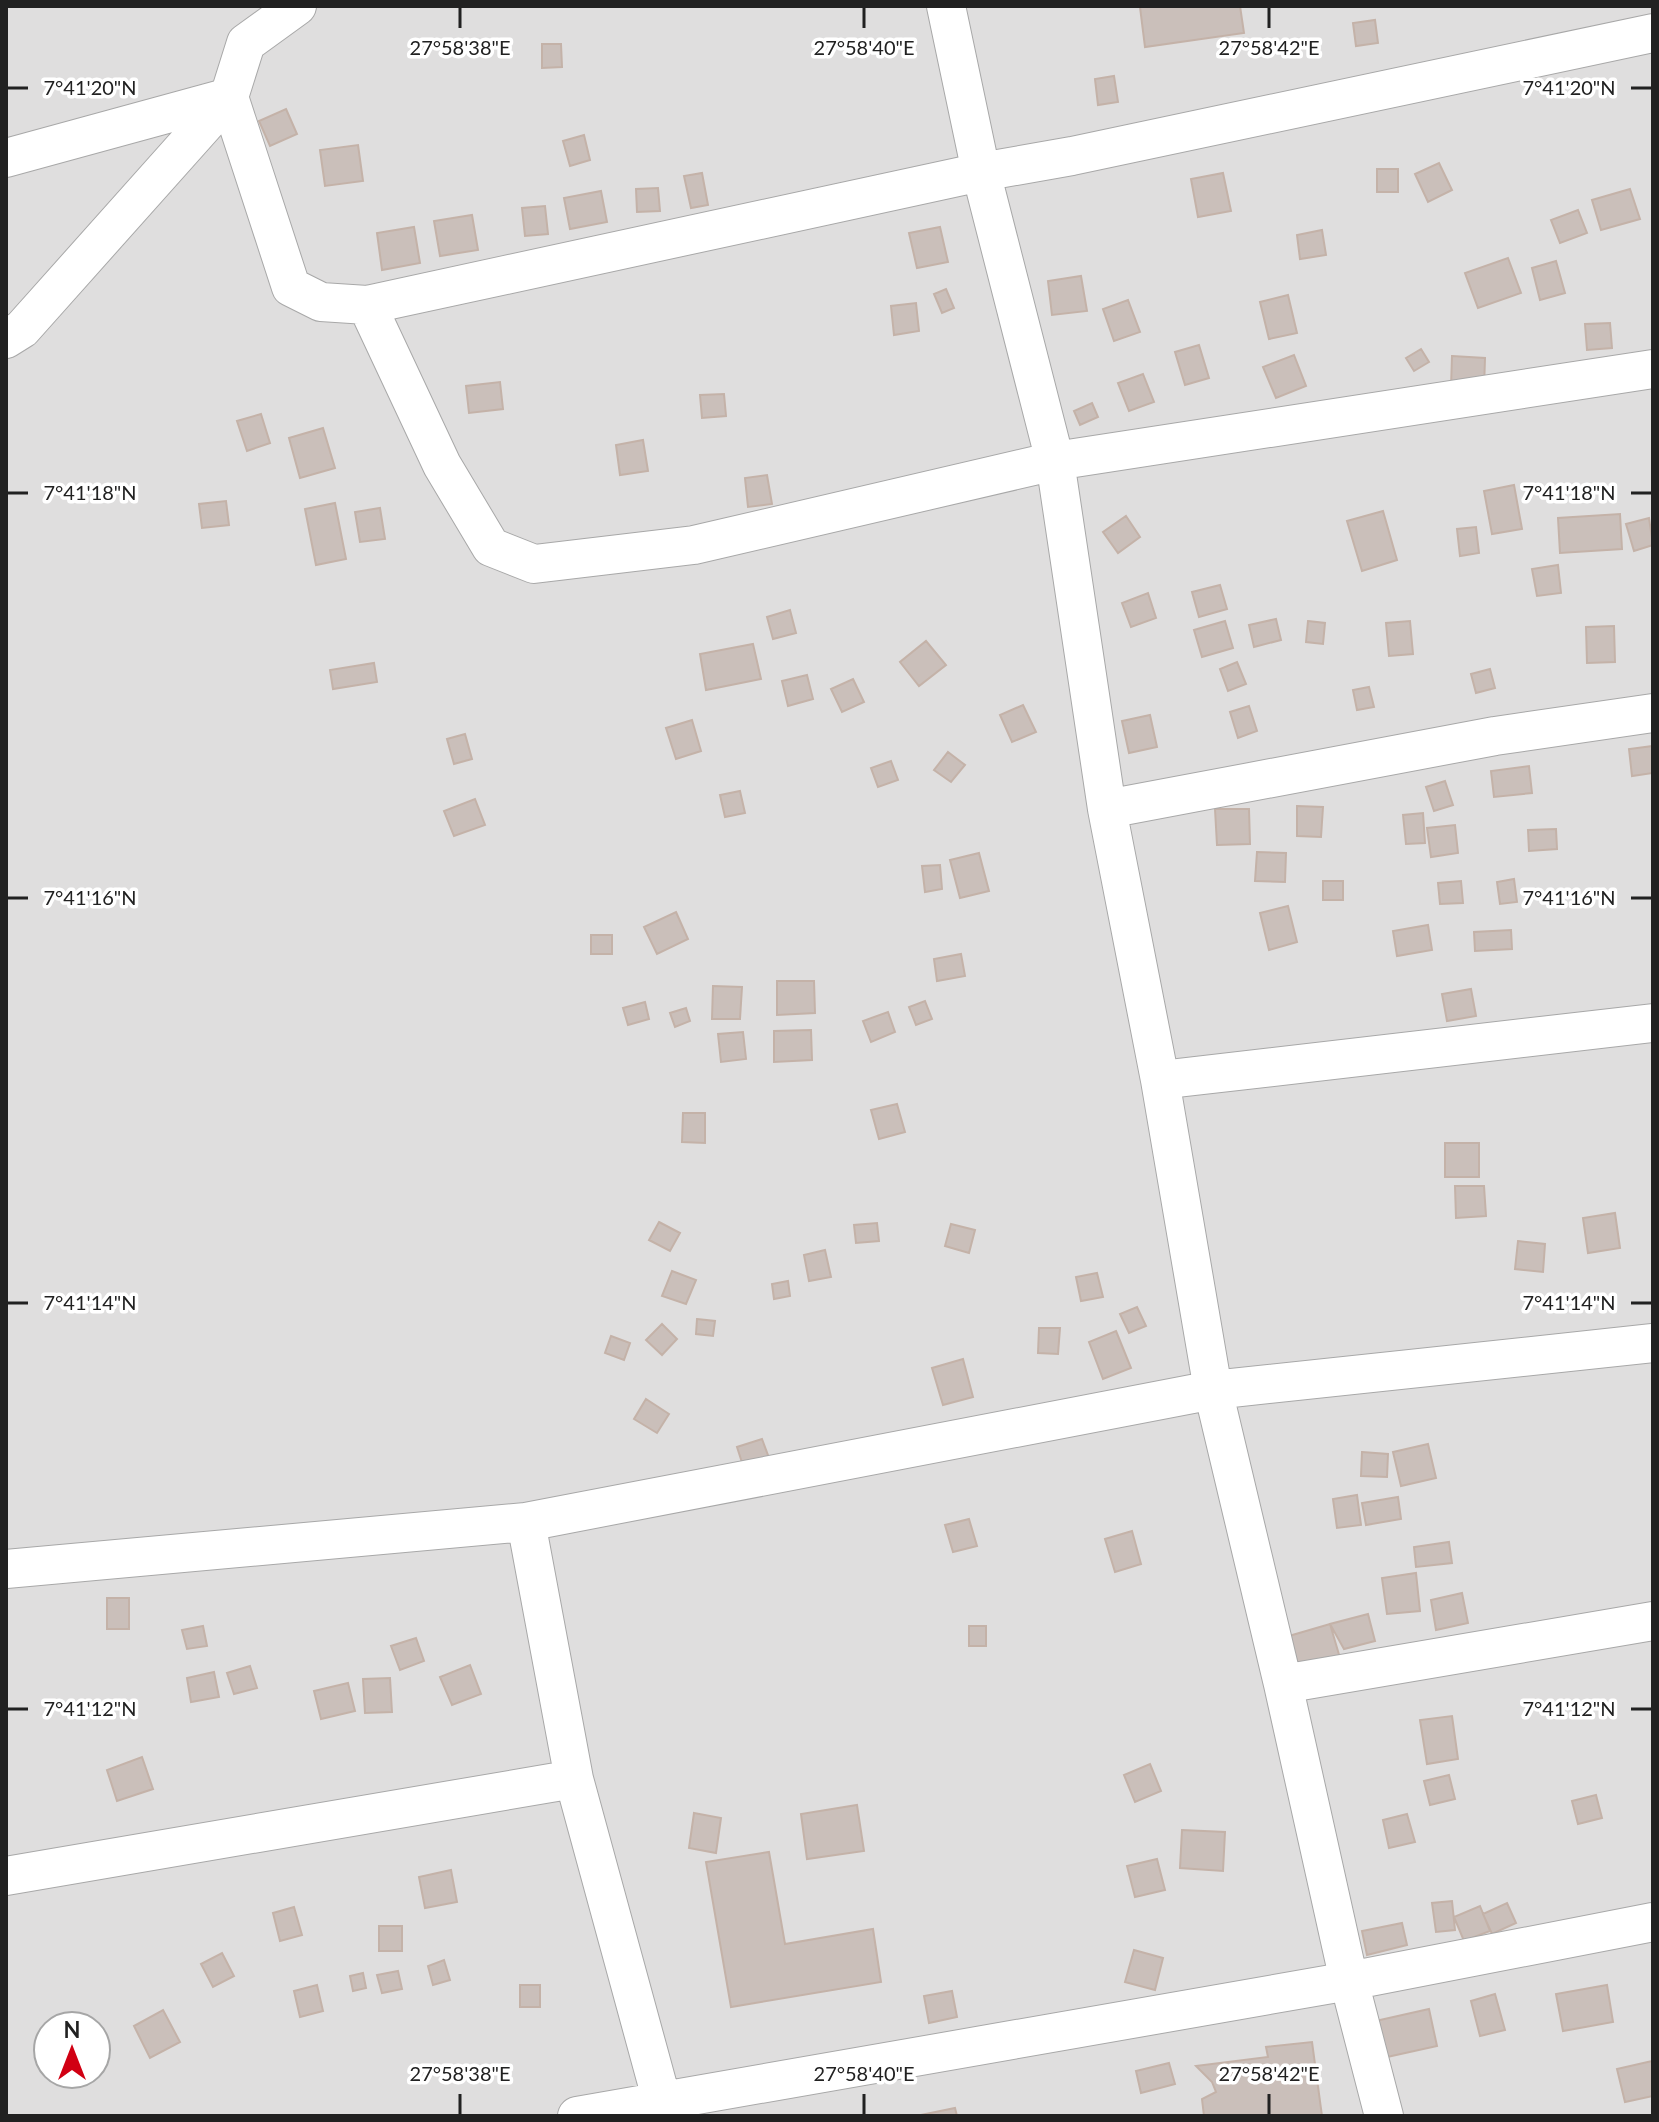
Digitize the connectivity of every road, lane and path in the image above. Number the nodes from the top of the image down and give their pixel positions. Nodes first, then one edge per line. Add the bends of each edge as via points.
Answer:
1 (297, 6) edge
2 (946, 6) edge
3 (1653, 33) edge
4 (229, 97) junction
5 (6, 158) edge
6 (981, 172) junction
7 (367, 305) junction
8 (6, 339) edge
9 (1653, 369) edge
10 (1055, 461) junction
11 (1653, 713) edge
12 (1107, 809) junction
13 (1653, 1023) edge
14 (1160, 1080) junction
15 (1653, 1343) edge
16 (1213, 1390) junction
17 (526, 1522) junction
18 (6, 1569) edge
19 (1653, 1621) edge
20 (1283, 1684) junction
21 (574, 1779) junction
22 (6, 1876) edge
23 (1653, 1922) edge
24 (1349, 1981) junction
25 (664, 2109) edge
26 (577, 2116) edge
27 (1384, 2116) edge

1 - 4 street via 246,43
2 - 6 street
3 - 6 street
4 - 5 street
4 - 7 street via 291,287 321,302
4 - 8 street via 22,329
6 - 7 street
6 - 10 street
7 - 10 street via 442,465 491,547 534,564 694,545
9 - 10 street
10 - 12 street
11 - 12 street via 1495,736
12 - 14 street
13 - 14 street
14 - 16 street
15 - 16 street
16 - 17 street
16 - 20 street
17 - 18 street
17 - 21 street
19 - 20 street
20 - 24 street
21 - 22 street
21 - 25 street
23 - 24 street
24 - 25 street
24 - 27 street
25 - 26 street

